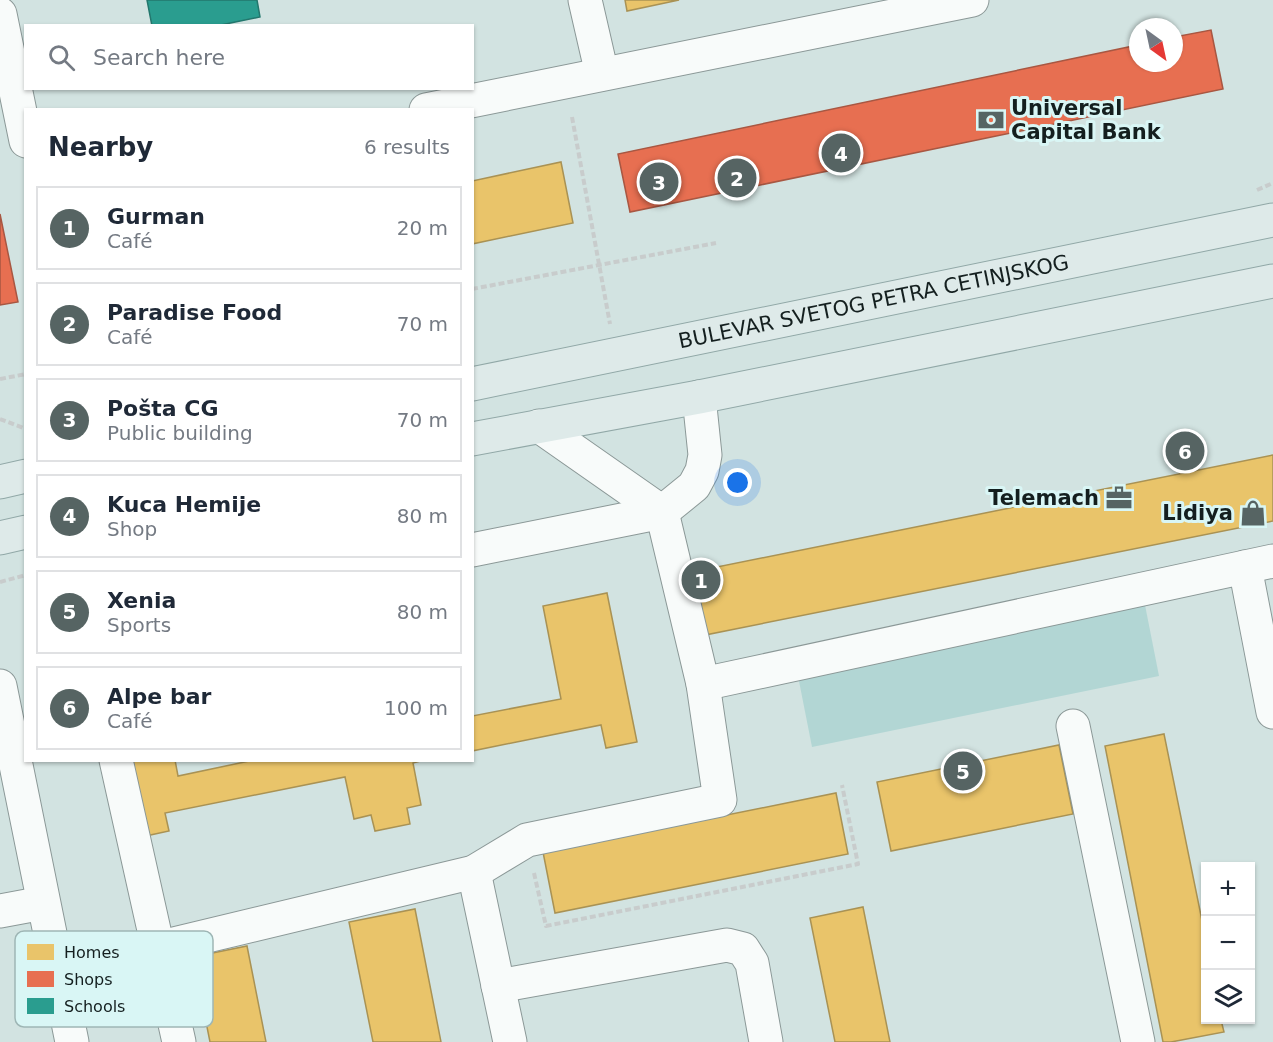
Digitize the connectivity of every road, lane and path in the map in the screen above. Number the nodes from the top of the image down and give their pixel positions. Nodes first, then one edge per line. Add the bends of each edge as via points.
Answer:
1 (585, 0) edge
2 (972, 0) edge
3 (0, 14) edge
4 (602, 74) junction
5 (436, 108) edge
6 (572, 117) dead end
7 (24, 131) edge
8 (1273, 220) edge
9 (716, 243) dead end
10 (599, 265) junction
11 (1273, 281) edge
12 (474, 289) edge
13 (610, 325) dead end
14 (24, 374) edge
15 (0, 379) edge
16 (474, 384) edge
17 (699, 397) junction
18 (0, 419) edge
19 (539, 426) junction
20 (24, 428) edge
21 (474, 439) edge
22 (24, 476) edge
23 (0, 482) edge
24 (662, 512) junction
25 (24, 532) edge
26 (0, 538) edge
27 (474, 550) edge
28 (1259, 564) edge
29 (24, 576) edge
30 (0, 582) edge
31 (704, 684) junction
32 (0, 686) edge
33 (1273, 712) edge
34 (1073, 726) dead end
35 (116, 762) edge
36 (842, 785) dead end
37 (527, 840) junction
38 (474, 872) junction
39 (43, 903) junction
40 (0, 911) edge
41 (49, 931) edge
42 (153, 931) edge
43 (213, 935) edge
44 (498, 986) junction
45 (69, 1027) edge
46 (175, 1027) edge
47 (72, 1042) edge
48 (178, 1042) edge
49 (510, 1042) edge
50 (766, 1042) edge
51 (1138, 1042) edge

1 - 4 street
2 - 4 street
3 - 7 street
4 - 5 street
6 - 10 path
8 - 16 main road, BULEVAR SVETOG PETRA CETINJSKOG
9 - 10 path
10 - 12 path
10 - 13 path
11 - 17 main road
14 - 15 path
17 - 19 main road
17 - 24 street via 705,455 702,471 694,486
18 - 20 path
19 - 21 main road
19 - 24 street
22 - 23 main road
24 - 27 street
24 - 31 street
25 - 26 main road
28 - 31 street
28 - 33 street
29 - 30 path
31 - 37 street via 720,800
32 - 39 street
34 - 51 street
35 - 42 street
36 - 37 path via 858,864 546,926
37 - 38 street
38 - 43 street
38 - 44 street
39 - 40 street
39 - 41 street
44 - 49 street
44 - 50 street via 727,945 743,949 752,963
45 - 47 street
46 - 48 street

